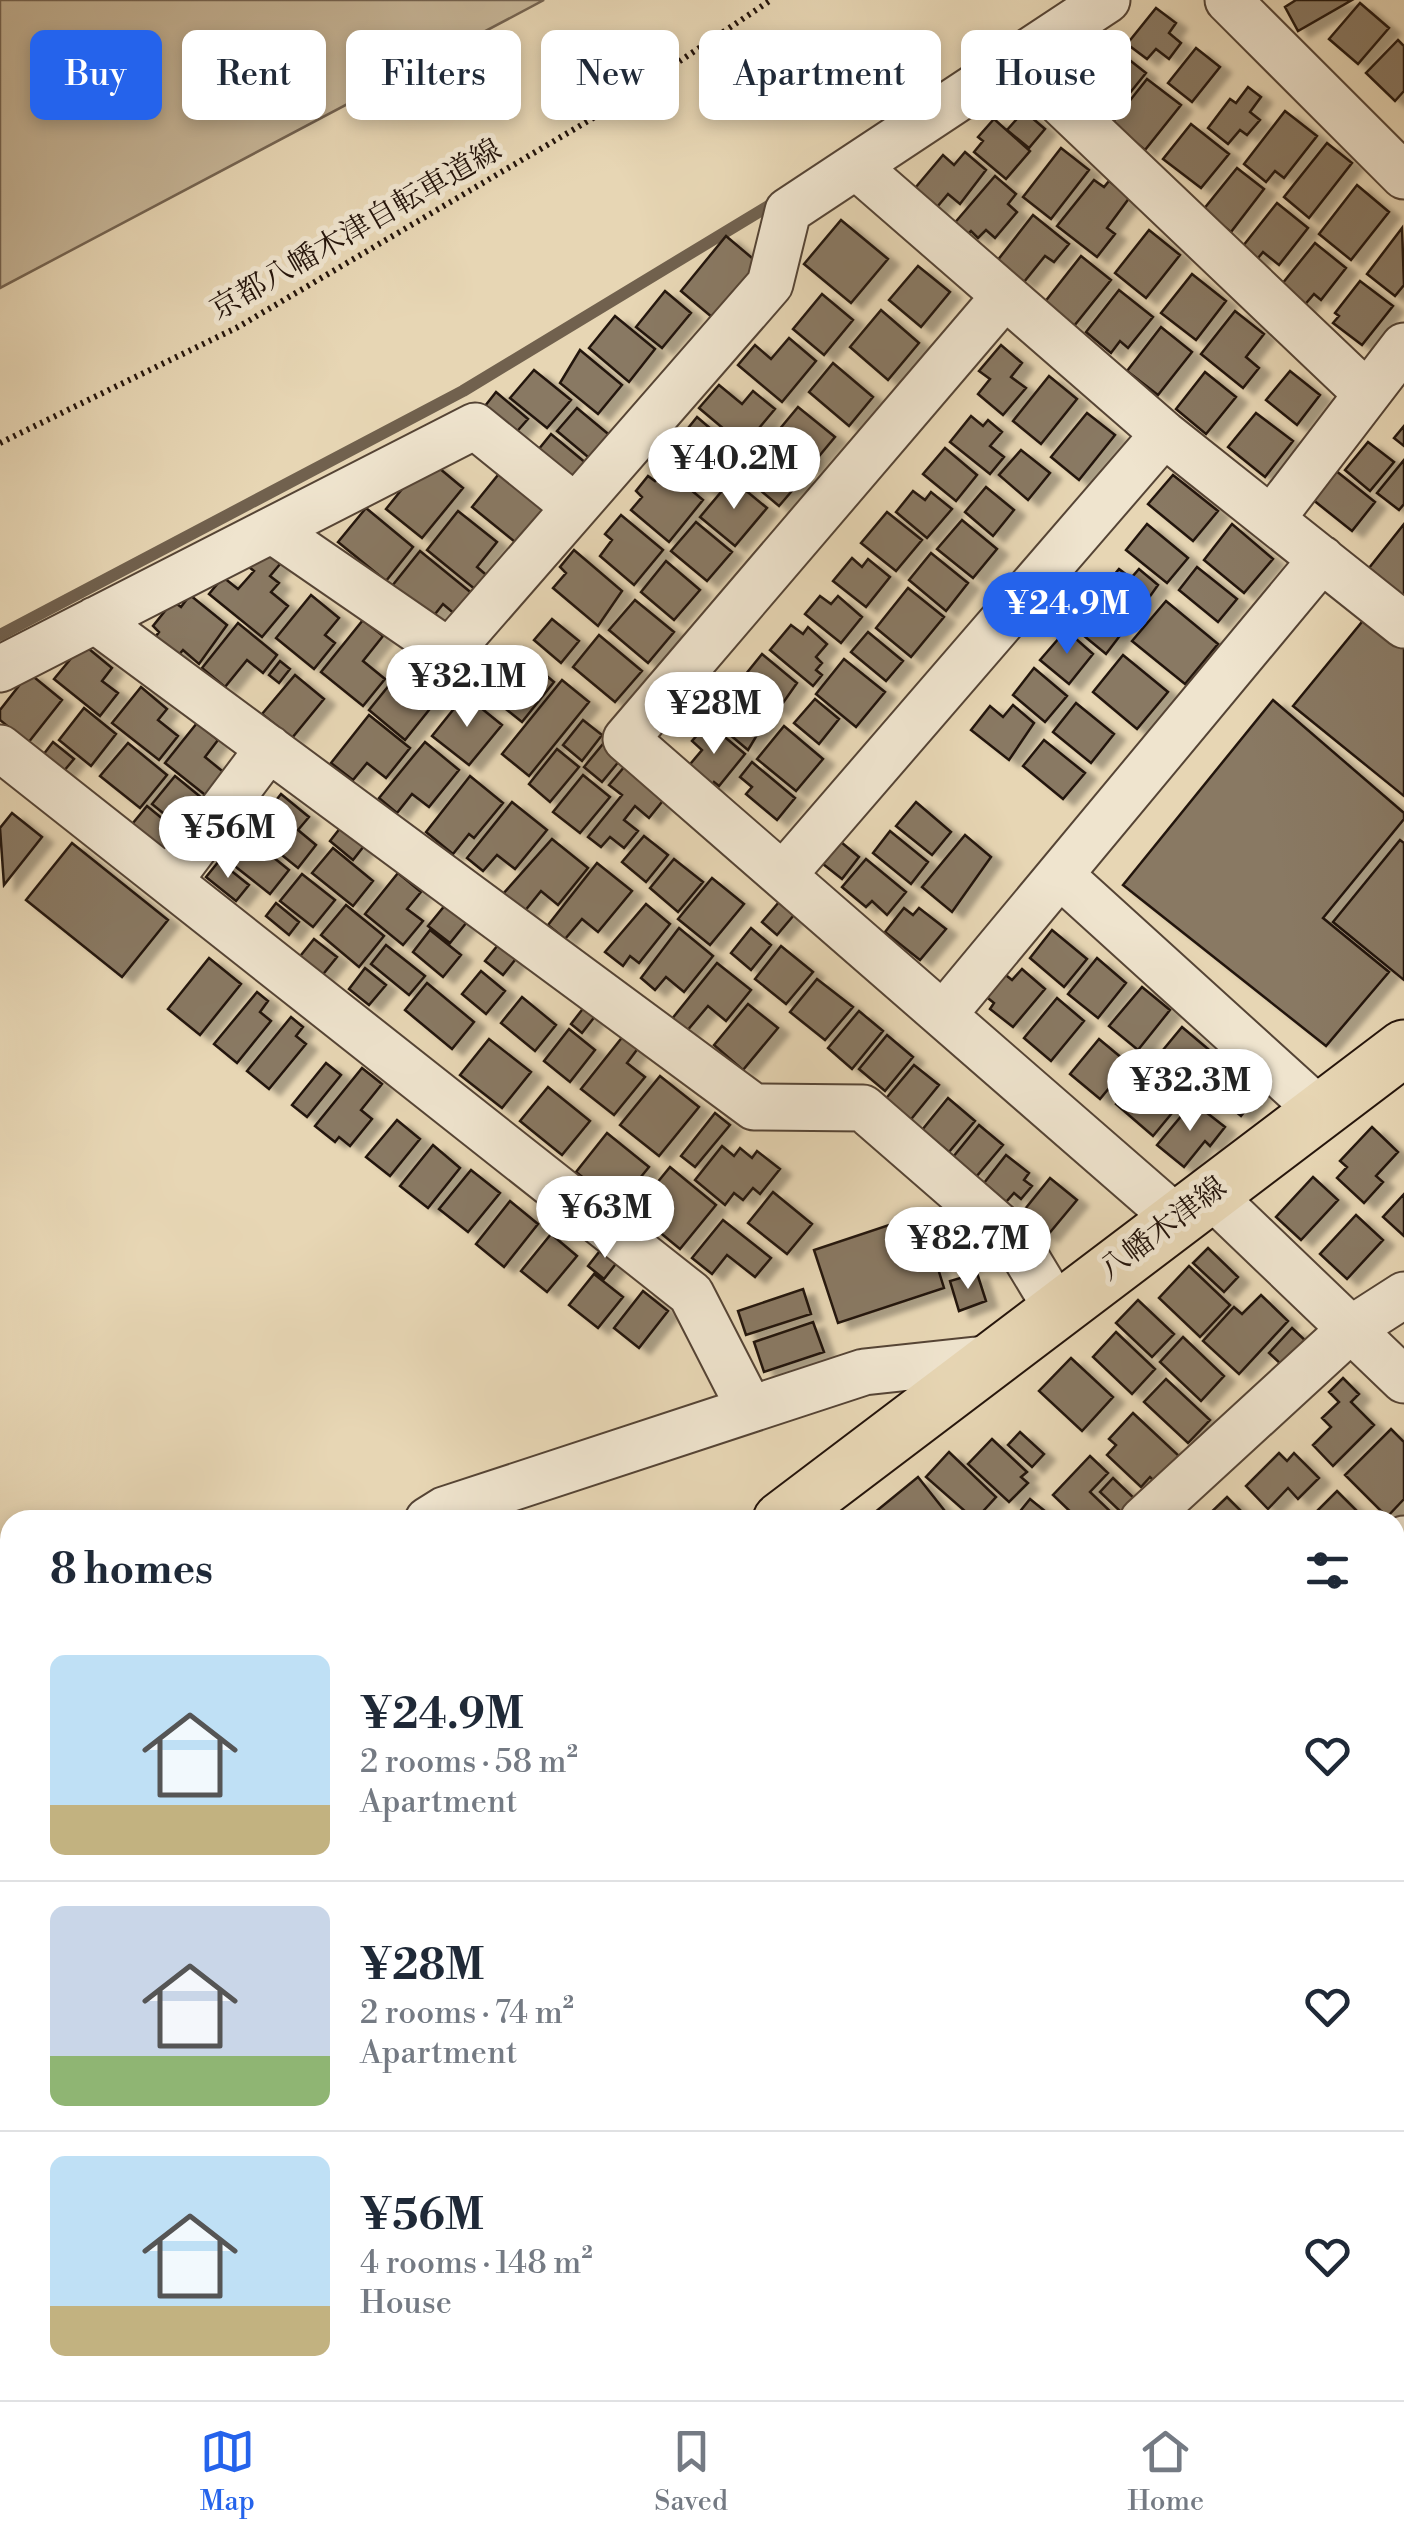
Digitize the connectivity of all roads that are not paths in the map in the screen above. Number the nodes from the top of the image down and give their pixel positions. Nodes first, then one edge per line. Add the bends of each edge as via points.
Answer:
1 (1108, 0) edge
2 (1228, 0) edge
3 (1062, 30) edge
4 (961, 97) edge
5 (1079, 120) edge
6 (857, 167) junction
7 (1404, 176) edge
8 (1003, 298) junction
9 (1404, 346) edge
10 (1367, 394) junction
11 (1164, 434) junction
12 (575, 507) junction
13 (1273, 518) junction
14 (272, 530) junction
15 (1322, 558) junction
16 (95, 620) junction
17 (1404, 625) edge
18 (0, 668) edge
19 (0, 748) edge
20 (269, 748) junction
21 (783, 875) junction
22 (1060, 875) junction
23 (168, 881) junction
24 (942, 1015) junction
25 (1404, 1048) edge
26 (1320, 1111) junction
27 (1192, 1206) junction
28 (1404, 1295) edge
29 (1057, 1309) junction
30 (1351, 1329) junction
31 (994, 1358) junction
32 (1404, 1380) edge
33 (750, 1409) junction
34 (444, 1510) edge
35 (793, 1510) edge
36 (1154, 1510) edge

1 - 3 street
2 - 7 street
4 - 6 street
5 - 10 street
6 - 8 street
6 - 12 street via 788,210 770,284
8 - 11 street
8 - 21 street via 626,739
9 - 10 street
10 - 13 street
11 - 13 street
11 - 21 street
12 - 14 street via 475,426
12 - 14 street via 449,652
13 - 15 street
14 - 16 street
15 - 17 street
15 - 22 street
16 - 18 street
16 - 20 street
19 - 23 street
20 - 23 street
20 - 29 street via 754,1107 864,1108 1016,1241
21 - 24 street
22 - 24 street
22 - 26 street
23 - 33 street via 690,1294
24 - 27 street
25 - 26 main road, 八幡木津線
26 - 27 main road, 八幡木津線
27 - 29 main road, 八幡木津線
27 - 30 street
28 - 30 street
29 - 31 main road, 八幡木津線
30 - 32 street
30 - 36 street
31 - 33 street via 864,1372
31 - 35 main road, 八幡木津線
33 - 34 street

